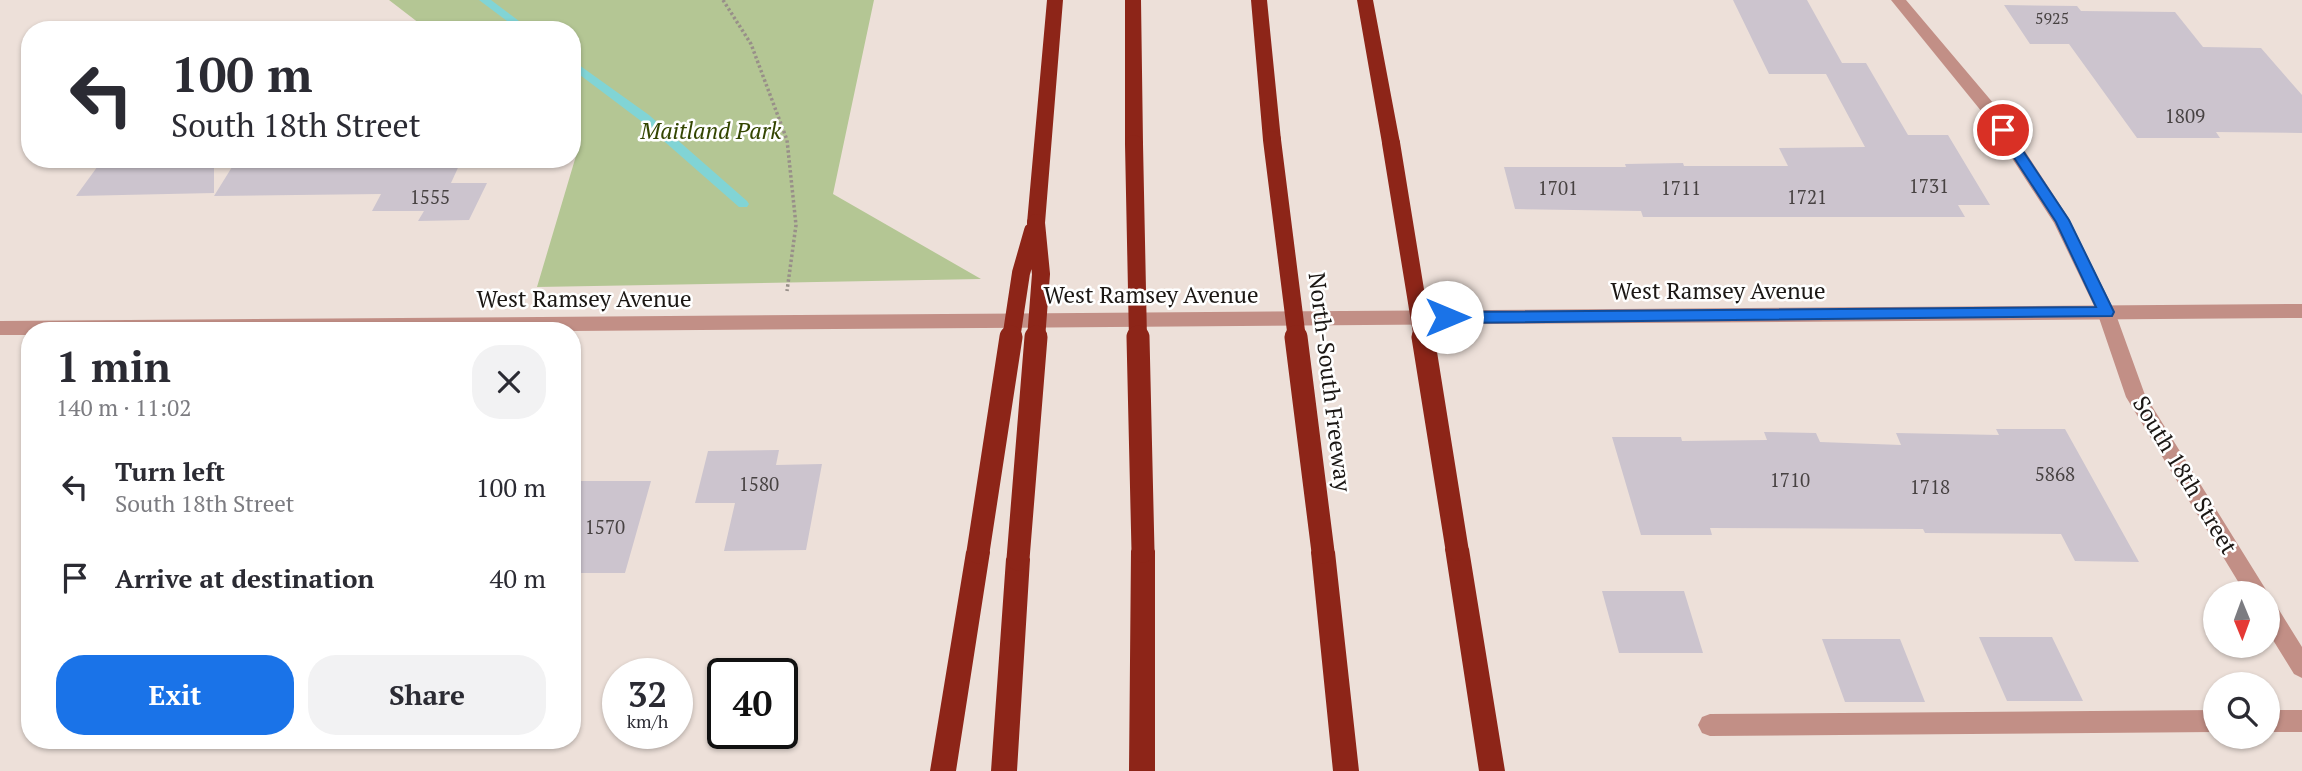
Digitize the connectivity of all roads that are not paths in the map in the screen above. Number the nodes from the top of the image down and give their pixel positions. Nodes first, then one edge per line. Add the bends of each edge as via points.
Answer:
1 (1055, 0) edge
2 (1133, 0) edge
3 (1259, 0) edge
4 (1365, 0) edge
5 (1898, 0) edge
6 (1036, 223) junction
7 (2302, 311) edge
8 (2106, 312) junction
9 (581, 324) edge
10 (0, 328) edge
11 (21, 328) edge
12 (2250, 581) edge
13 (2280, 631) edge
14 (2302, 667) edge
15 (2302, 720) edge
16 (2203, 721) edge
17 (2280, 721) edge
18 (1710, 725) dead end
19 (943, 771) edge
20 (1004, 771) edge
21 (1142, 771) edge
22 (1346, 771) edge
23 (1492, 771) edge

1 - 6 highway
2 - 21 highway, bridge via 1143,551
3 - 22 highway, North-South Freeway, bridge
4 - 23 highway, bridge
5 - 8 street, South 18th Street via 1995,119 2062,220
6 - 19 highway, bridge via 1021,273
6 - 20 highway, bridge via 1041,274
7 - 8 street, West Ramsey Avenue
8 - 9 street, West Ramsey Avenue
8 - 12 street, South 18th Street via 2136,397
10 - 11 street, West Ramsey Avenue
13 - 14 street
15 - 17 street
16 - 18 street

